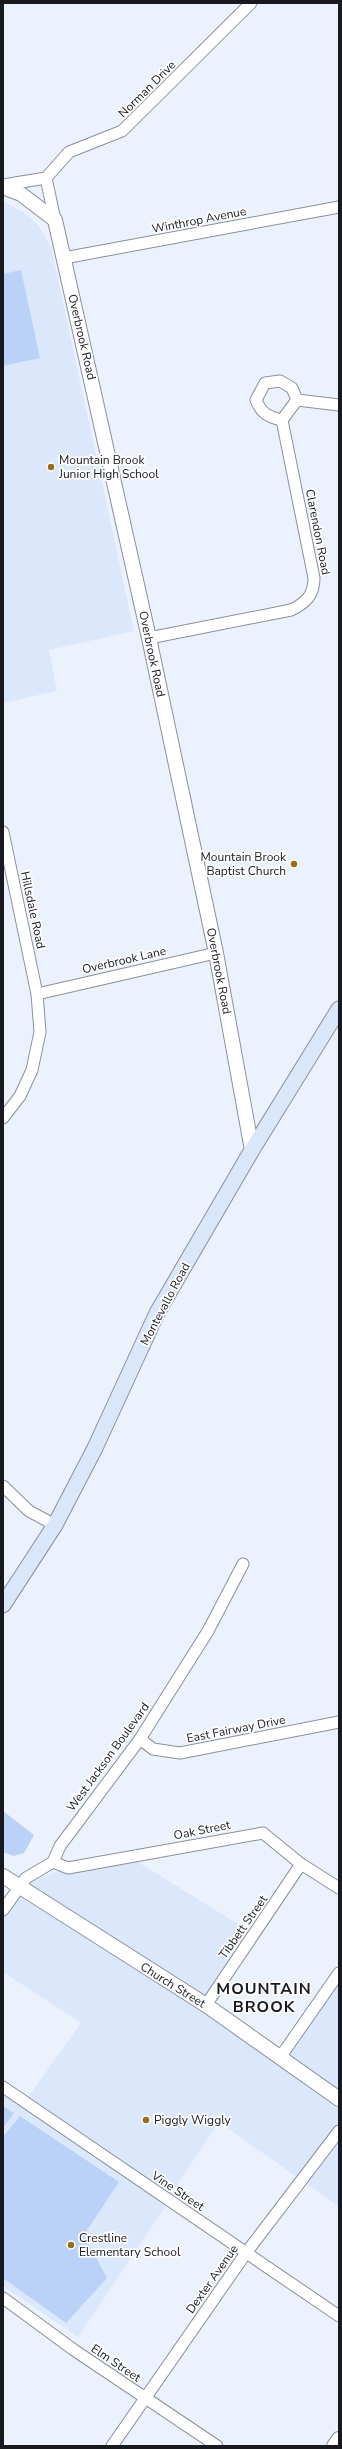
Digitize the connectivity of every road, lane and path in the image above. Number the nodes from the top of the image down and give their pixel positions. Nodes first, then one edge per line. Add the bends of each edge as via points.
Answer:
1 (251, 3) edge
2 (46, 178) junction
3 (3, 186) edge
4 (339, 207) edge
5 (55, 220) junction
6 (64, 258) junction
7 (297, 400) junction
8 (339, 405) edge
9 (282, 420) junction
10 (149, 638) junction
11 (3, 832) edge
12 (216, 953) junction
13 (38, 994) junction
14 (339, 1010) edge
15 (3, 1118) edge
16 (252, 1150) junction
17 (3, 1486) edge
18 (55, 1525) junction
19 (244, 1564) dead end
20 (3, 1605) edge
21 (339, 1722) edge
22 (140, 1739) junction
23 (53, 1862) junction
24 (301, 1864) junction
25 (3, 1876) edge
26 (20, 1885) junction
27 (339, 1888) edge
28 (3, 1910) edge
29 (339, 1973) edge
30 (206, 2005) junction
31 (281, 2056) junction
32 (3, 2088) edge
33 (339, 2099) edge
34 (339, 2131) edge
35 (246, 2252) junction
36 (3, 2298) edge
37 (339, 2316) edge
38 (144, 2398) junction
39 (339, 2439) edge
40 (112, 2446) edge
41 (217, 2446) edge
42 (334, 2446) edge

1 - 2 street, Norman Drive via 122,131 69,152
2 - 3 street
2 - 5 street
3 - 5 street via 21,194
4 - 6 street, Winthrop Avenue
5 - 6 street, Overbrook Road
6 - 10 street, Overbrook Road
7 - 8 street
7 - 9 street
7 - 9 street via 292,388 280,381 265,383 256,400 260,409 272,418
9 - 10 street, Clarendon Road via 314,578 314,589 311,594 302,605 291,610
10 - 12 street, Overbrook Road
11 - 13 street, Hillsdale Road
12 - 13 street, Overbrook Lane
12 - 16 street, Overbrook Road
13 - 15 street, Hillsdale Road via 40,1032 32,1070 20,1096
14 - 16 main road, Montevallo Road
16 - 18 main road, Montevallo Road via 157,1313 95,1448
17 - 18 street via 30,1511
18 - 20 main road, Montevallo Road
19 - 22 street, West Jackson Boulevard via 208,1631
21 - 22 street, East Fairway Drive via 180,1753 153,1749
22 - 23 street, West Jackson Boulevard via 60,1846
23 - 24 street, Oak Street via 68,1868 263,1833
23 - 26 street via 26,1878
24 - 27 street, Oak Street
24 - 30 street, Tibbett Street
25 - 26 street, Church Street
26 - 28 street
26 - 30 street, Church Street
29 - 31 street
30 - 31 street, Church Street
31 - 33 street, Church Street
32 - 35 street, Vine Street
34 - 35 street, Dexter Avenue
35 - 37 street, Vine Street
35 - 38 street, Dexter Avenue
36 - 38 street, Elm Street
38 - 40 street, Dexter Avenue
38 - 41 street, Elm Street
39 - 42 street

